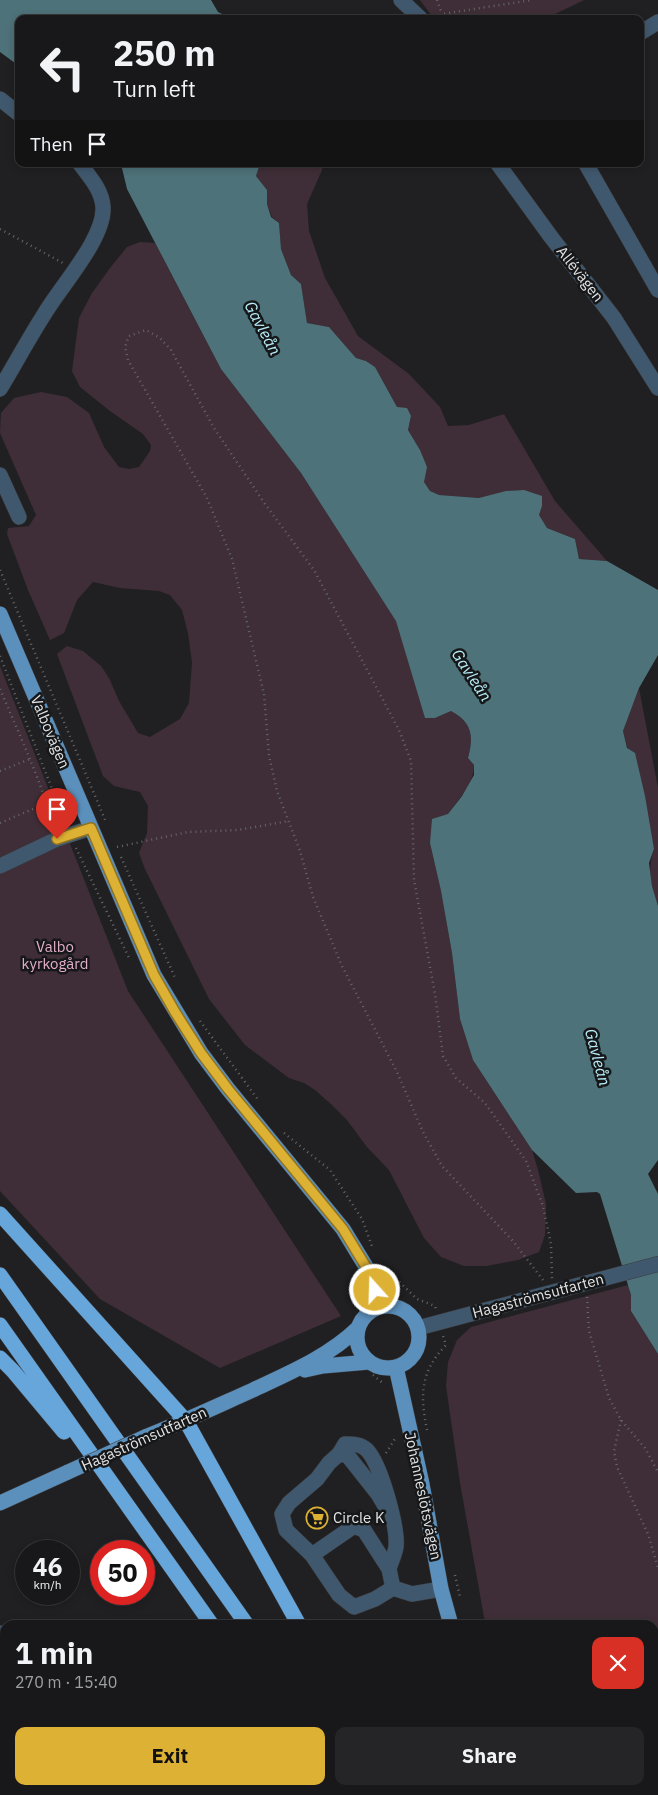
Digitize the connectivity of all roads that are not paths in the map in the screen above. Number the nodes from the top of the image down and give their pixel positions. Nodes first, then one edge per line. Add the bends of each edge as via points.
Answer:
1 (401, 0) edge
2 (417, 15) edge
3 (658, 22) edge
4 (644, 31) edge
5 (0, 99) edge
6 (15, 111) edge
7 (82, 167) edge
8 (500, 167) edge
9 (588, 167) edge
10 (658, 290) edge
11 (658, 388) edge
12 (0, 389) edge
13 (0, 475) edge
14 (19, 517) dead end
15 (0, 614) edge
16 (91, 828) junction
17 (0, 866) edge
18 (0, 1214) edge
19 (658, 1264) edge
20 (0, 1275) edge
21 (380, 1306) junction
22 (0, 1325) edge
23 (358, 1328) junction
24 (418, 1328) junction
25 (0, 1358) edge
26 (369, 1367) junction
27 (396, 1367) junction
28 (287, 1374) junction
29 (186, 1421) junction
30 (122, 1499) junction
31 (0, 1503) edge
32 (312, 1555) junction
33 (389, 1569) junction
34 (393, 1588) junction
35 (441, 1588) junction
36 (208, 1620) edge
37 (243, 1620) edge
38 (296, 1620) edge
39 (450, 1620) edge

1 - 2 street
3 - 4 street
5 - 6 street
7 - 12 street via 96,185 104,207 99,230
8 - 11 street, Allévägen via 614,318
9 - 10 street
13 - 14 street
15 - 16 main road, Valbovägen
16 - 17 street via 57,839
16 - 21 main road, Valbovägen via 154,975 175,1012 228,1089 343,1229 371,1275
18 - 29 highway
19 - 24 street, Hagaströmsutfarten via 441,1329
20 - 37 highway
21 - 23 main road, Hagaströmsutfarten via 370,1310
21 - 24 main road via 399,1307 414,1319
22 - 30 highway
23 - 26 main road via 358,1348
23 - 28 main road, Hagaströmsutfarten via 325,1354
24 - 27 main road via 417,1348 405,1363
25 - 30 highway
26 - 27 main road, Hagaströmsutfarten
26 - 28 main road, Hagaströmsutfarten via 323,1366
27 - 35 main road, Johanneslötsvägen
28 - 29 main road, Hagaströmsutfarten
29 - 31 main road, Hagaströmsutfarten, bridge
29 - 38 highway
30 - 36 highway
32 - 33 street via 354,1526 364,1530
32 - 33 street via 286,1530 282,1514 289,1503 317,1480 345,1444 355,1444 366,1449 373,1459 395,1523 396,1546
32 - 34 street via 339,1595 354,1607
33 - 34 street
34 - 35 street via 412,1594
35 - 39 main road, Johanneslötsvägen

